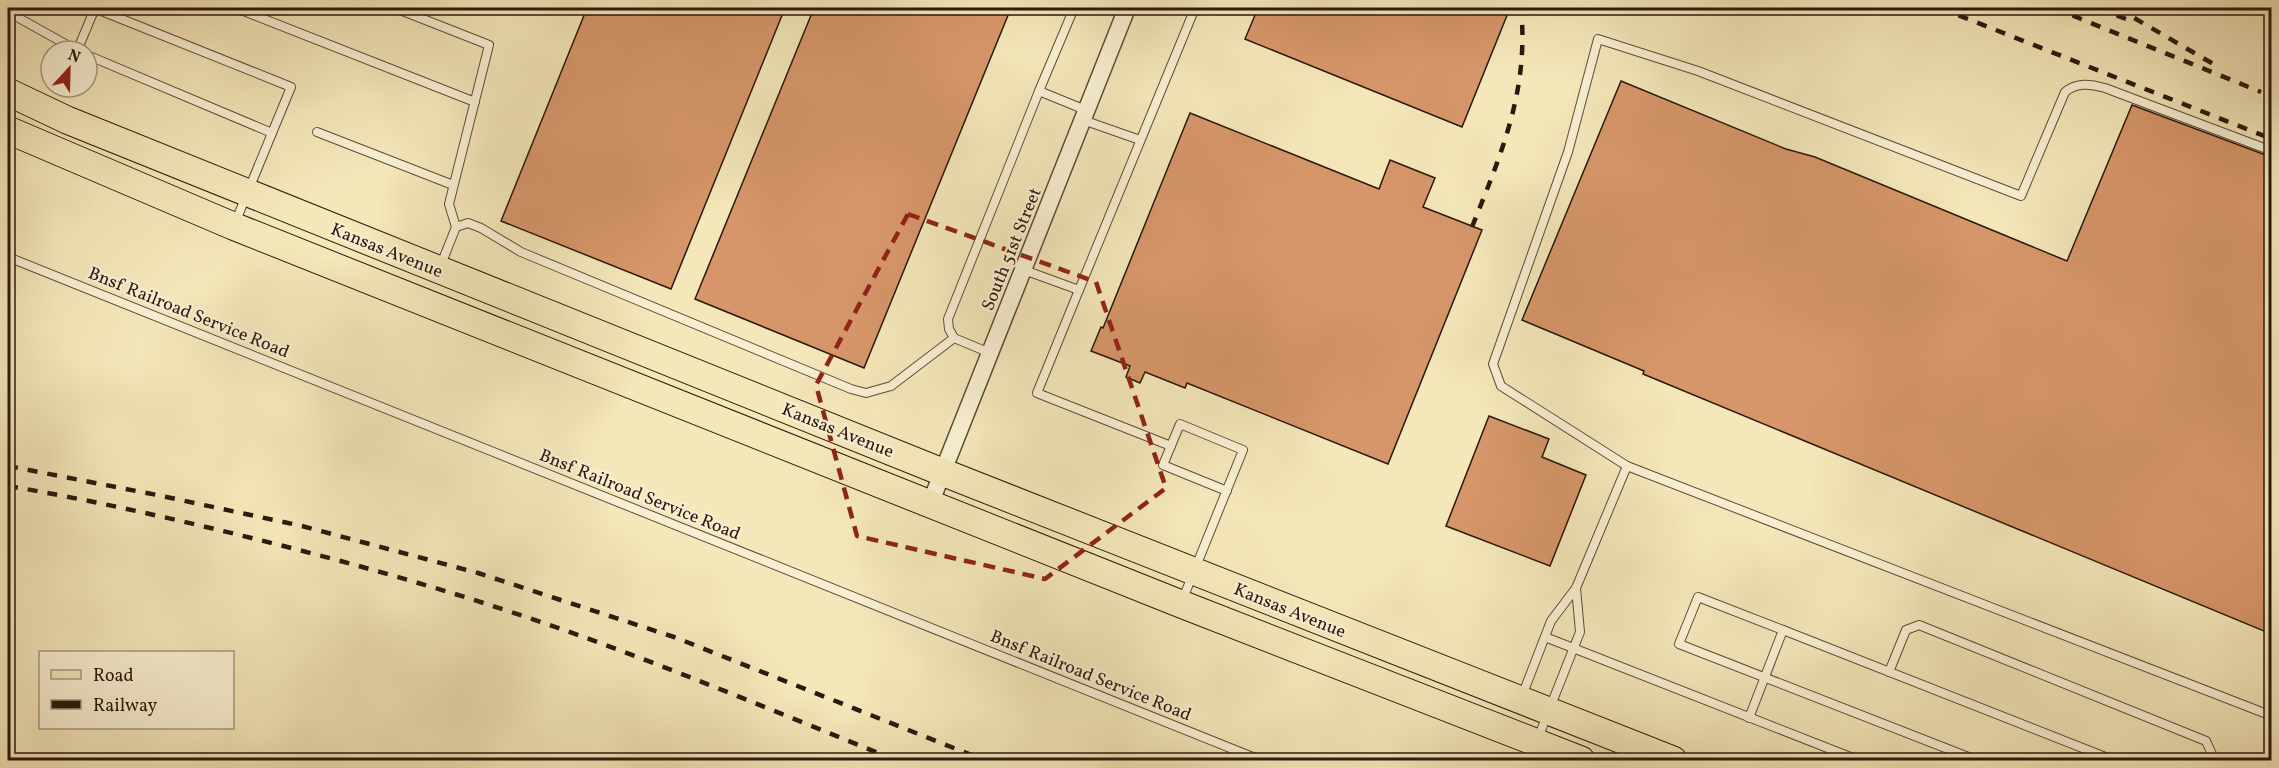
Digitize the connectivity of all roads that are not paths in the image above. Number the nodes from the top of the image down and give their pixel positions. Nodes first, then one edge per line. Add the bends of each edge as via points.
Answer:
1 (94, 8) edge
2 (236, 8) edge
3 (395, 8) edge
4 (1074, 8) edge
5 (1127, 8) edge
6 (1194, 8) edge
7 (8, 12) edge
8 (56, 39) edge
9 (82, 39) edge
10 (99, 60) edge
11 (1039, 91) junction
12 (8, 92) edge
13 (475, 102) junction
14 (1086, 115) junction
15 (8, 130) edge
16 (317, 132) dead end
17 (272, 133) junction
18 (1140, 140) junction
19 (2271, 152) edge
20 (453, 185) junction
21 (247, 193) junction
22 (233, 226) junction
23 (456, 227) junction
24 (8, 257) edge
25 (1024, 270) junction
26 (438, 271) junction
27 (1080, 290) junction
28 (954, 338) junction
29 (990, 353) junction
30 (1171, 446) junction
31 (1627, 466) junction
32 (942, 472) junction
33 (1227, 491) junction
34 (930, 504) junction
35 (1194, 572) junction
36 (1576, 588) junction
37 (1181, 604) junction
38 (1783, 630) junction
39 (1545, 637) junction
40 (1574, 648) junction
41 (1889, 672) junction
42 (1765, 678) junction
43 (1520, 701) junction
44 (1549, 711) junction
45 (2271, 716) edge
46 (1749, 718) junction
47 (1536, 742) junction
48 (1260, 760) edge
49 (1581, 760) edge
50 (1673, 760) edge
51 (1858, 760) edge
52 (1976, 760) edge
53 (2113, 760) edge
54 (2209, 760) edge

1 - 9 lane
1 - 17 lane via 291,87
2 - 13 lane
3 - 13 lane via 489,45
4 - 11 lane
5 - 14 street, South 51st Street
6 - 18 lane
7 - 8 lane
10 - 17 lane
11 - 14 lane
11 - 28 lane via 948,319
12 - 21 main road, Kansas Avenue
13 - 20 lane
14 - 18 lane
14 - 25 street, South 51st Street
15 - 22 main road, Kansas Avenue
16 - 20 lane
17 - 21 lane
18 - 27 lane
19 - 31 lane via 2088,84 2072,87 2065,93 2021,196 1698,71 1598,39 1568,152 1493,364 1501,386
20 - 23 lane via 448,204
21 - 22 lane
21 - 26 main road, Kansas Avenue
22 - 34 main road, Kansas Avenue
23 - 26 lane
23 - 28 lane via 468,223 481,228 521,252 867,393 891,386
24 - 48 lane, Bnsf Railroad Service Road
25 - 27 lane
25 - 29 street, South 51st Street
26 - 32 main road, Kansas Avenue
27 - 30 lane via 1037,393
28 - 29 lane
29 - 32 street, South 51st Street
30 - 33 lane via 1163,465
30 - 33 lane via 1180,424 1243,450
31 - 36 lane
31 - 45 lane
32 - 34 street, South 51st Street
32 - 35 main road, Kansas Avenue
33 - 35 lane
34 - 37 main road, Kansas Avenue
35 - 37 lane
35 - 43 main road, Kansas Avenue
36 - 39 lane via 1551,621
36 - 40 lane via 1580,632
37 - 47 main road, Kansas Avenue
38 - 41 lane
38 - 42 lane
38 - 42 lane via 1698,597 1679,644
39 - 40 lane
39 - 43 lane
40 - 44 lane
40 - 46 lane
41 - 53 lane
41 - 54 lane via 1906,630 1919,625 2206,741 2212,754
42 - 46 lane
42 - 52 lane
43 - 44 main road, Kansas Avenue
44 - 47 lane
44 - 50 main road, Kansas Avenue
46 - 51 lane
47 - 49 main road, Kansas Avenue

